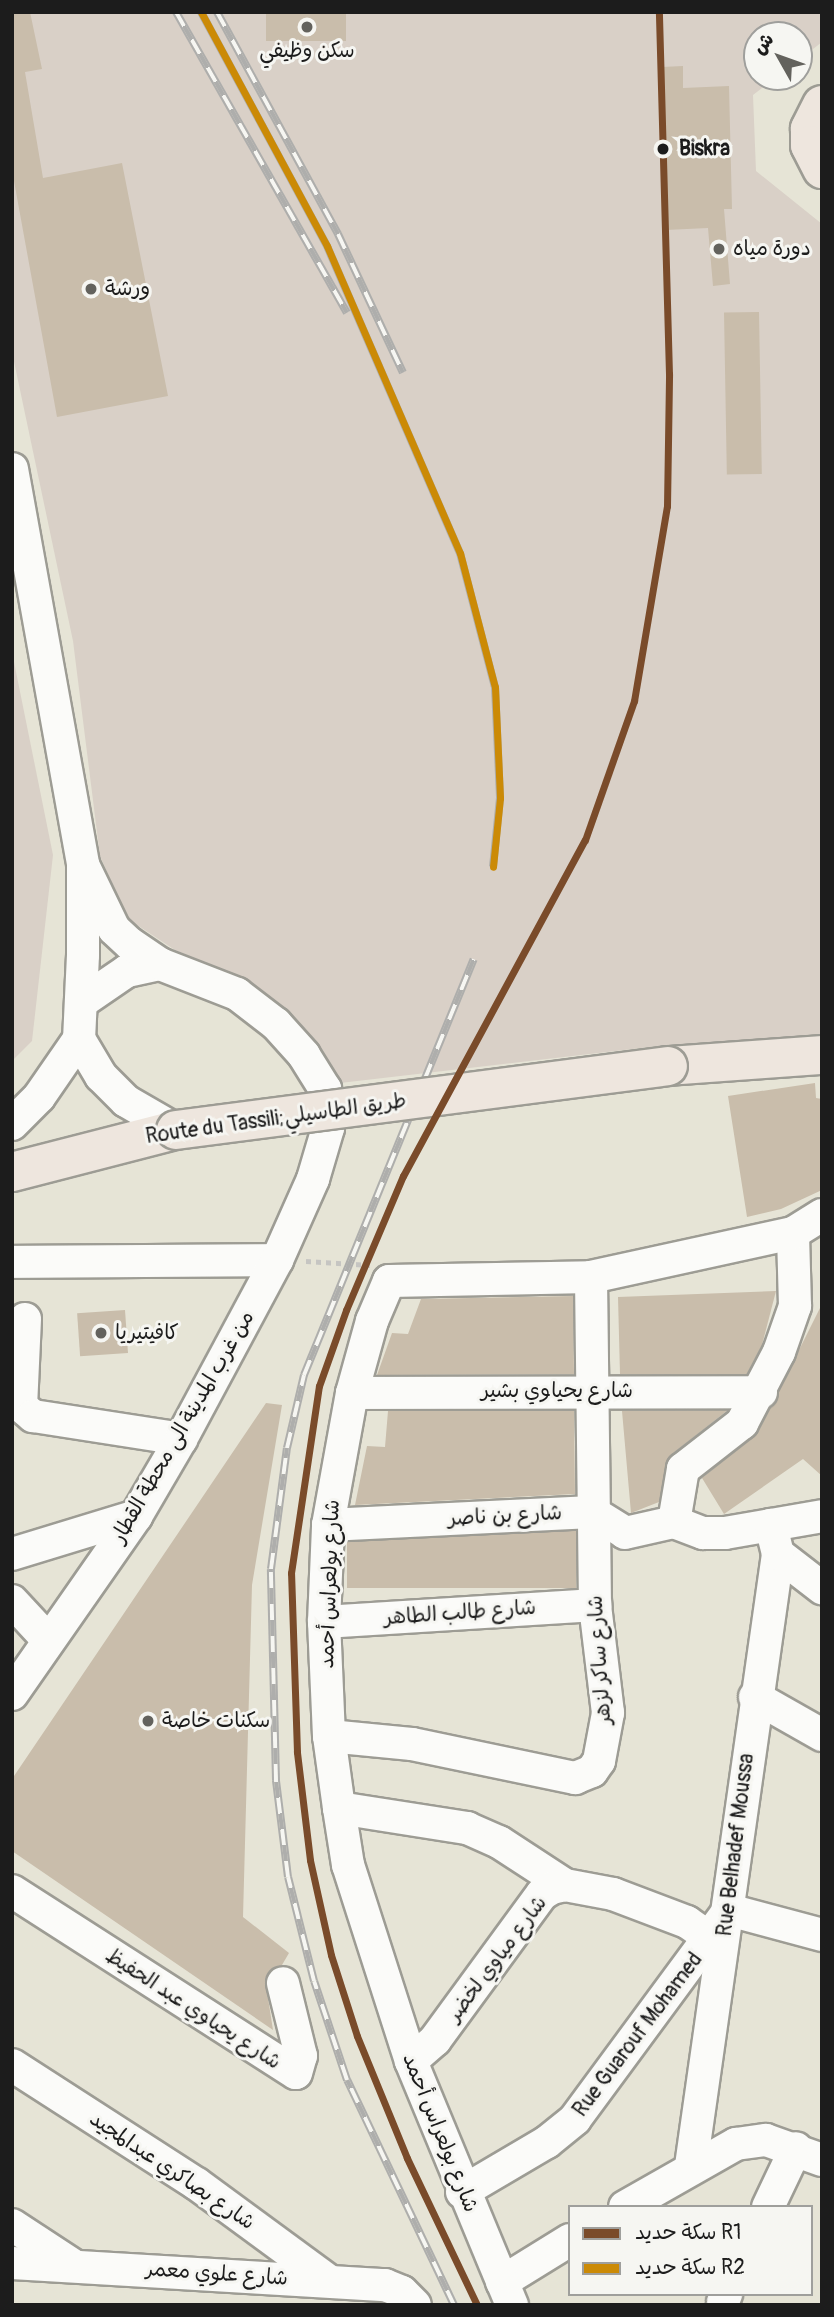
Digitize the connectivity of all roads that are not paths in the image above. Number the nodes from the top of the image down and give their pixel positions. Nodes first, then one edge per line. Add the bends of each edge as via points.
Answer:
1 (822, 105) edge
2 (822, 169) edge
3 (12, 469) edge
4 (83, 865) junction
5 (160, 964) junction
6 (83, 1001) junction
7 (79, 1039) junction
8 (822, 1055) edge
9 (12, 1124) edge
10 (176, 1129) junction
11 (12, 1172) edge
12 (822, 1215) edge
13 (793, 1233) junction
14 (277, 1260) junction
15 (12, 1262) edge
16 (592, 1277) junction
17 (26, 1319) dead end
18 (594, 1390) junction
19 (761, 1392) junction
20 (352, 1393) junction
21 (181, 1439) junction
22 (592, 1512) junction
23 (136, 1516) junction
24 (822, 1516) edge
25 (674, 1522) junction
26 (328, 1525) junction
27 (775, 1540) junction
28 (12, 1554) edge
29 (822, 1588) edge
30 (12, 1601) edge
31 (595, 1605) junction
32 (324, 1622) junction
33 (49, 1641) junction
34 (12, 1694) edge
35 (755, 1698) junction
36 (329, 1735) junction
37 (822, 1735) edge
38 (339, 1808) junction
39 (565, 1885) junction
40 (12, 1891) edge
41 (729, 1910) junction
42 (822, 1935) edge
43 (711, 1939) junction
44 (283, 1983) dead end
45 (411, 2061) junction
46 (12, 2065) edge
47 (809, 2154) edge
48 (691, 2166) junction
49 (462, 2192) junction
50 (628, 2205) edge
51 (770, 2205) edge
52 (12, 2225) edge
53 (568, 2242) edge
54 (12, 2263) edge
55 (73, 2265) junction
56 (329, 2281) junction
57 (507, 2293) edge
58 (415, 2305) edge

1 - 2 main road via 810,130 810,145
3 - 4 street
4 - 5 street, من غرب المدينة الى محطة القطار via 114,929
4 - 6 street
5 - 6 street via 127,971
5 - 14 street, من غرب المدينة الى محطة القطار via 237,994 276,1024 325,1088 328,1128 313,1179
6 - 7 street
7 - 9 street via 39,1097
7 - 10 street via 101,1076 126,1101
8 - 10 main road, Route du Tassili;طريق الطاسيلي, bridge via 668,1066
10 - 11 main road, Route du Tassili;طريق الطاسيلي
12 - 13 street
13 - 16 street
13 - 19 street via 795,1306
14 - 15 street
14 - 21 street, من غرب المدينة الى محطة القطار
16 - 18 street, شارع ساكر لزهر
16 - 20 street, شارع بولعراس أحمد via 389,1282 372,1321
17 - 21 street via 21,1406 33,1416
18 - 19 street, شارع يحياوي بشير
18 - 20 street, شارع يحياوي بشير
18 - 22 street, شارع ساكر لزهر
19 - 25 street via 742,1423 683,1469
20 - 26 street, شارع بولعراس أحمد
21 - 23 street, من غرب المدينة الى محطة القطار
22 - 25 street, شارع بن ناصر via 625,1533
22 - 26 street, شارع بن ناصر
22 - 31 street, شارع ساكر لزهر
23 - 28 street
23 - 33 street, من غرب المدينة الى محطة القطار
24 - 27 street
25 - 27 street via 703,1532
26 - 32 street, شارع بولعراس أحمد
27 - 29 street
27 - 35 street, Rue Belhadef Moussa
30 - 33 street
31 - 32 street, شارع طالب الطاهر
31 - 36 street, شارع ساكر لزهر via 608,1713 604,1745 592,1771 575,1778 412,1744
32 - 36 street, شارع بولعراس أحمد
33 - 34 street, من غرب المدينة الى محطة القطار
35 - 37 street
35 - 41 street, Rue Belhadef Moussa
36 - 38 street, شارع بولعراس أحمد
38 - 39 street via 467,1828 499,1842
38 - 45 street, شارع بولعراس أحمد via 348,1865
39 - 43 street, شارع مياوي لخضر via 652,1907 687,1922
39 - 45 street, شارع مياوي لخضر via 542,1895 471,1996 436,2040
40 - 44 street, شارع يحياوي عبد الحفيظ via 296,2073 301,2056
41 - 42 street
41 - 43 street, Rue Guarouf Mohamed
41 - 48 street, Rue Belhadef Moussa
43 - 49 street, Rue Guarouf Mohamed via 575,2119 547,2142
45 - 49 street, شارع بولعراس أحمد
46 - 56 street, شارع بصاكري عبدالمجيد via 197,2184
47 - 48 street via 766,2140 736,2144
47 - 51 street
48 - 50 street
49 - 57 street, شارع بولعراس أحمد
52 - 55 street
53 - 57 street
54 - 55 street, شارع علوي معمر
55 - 56 street, شارع علوي معمر
56 - 58 street, شارع علوي معمر via 385,2284

